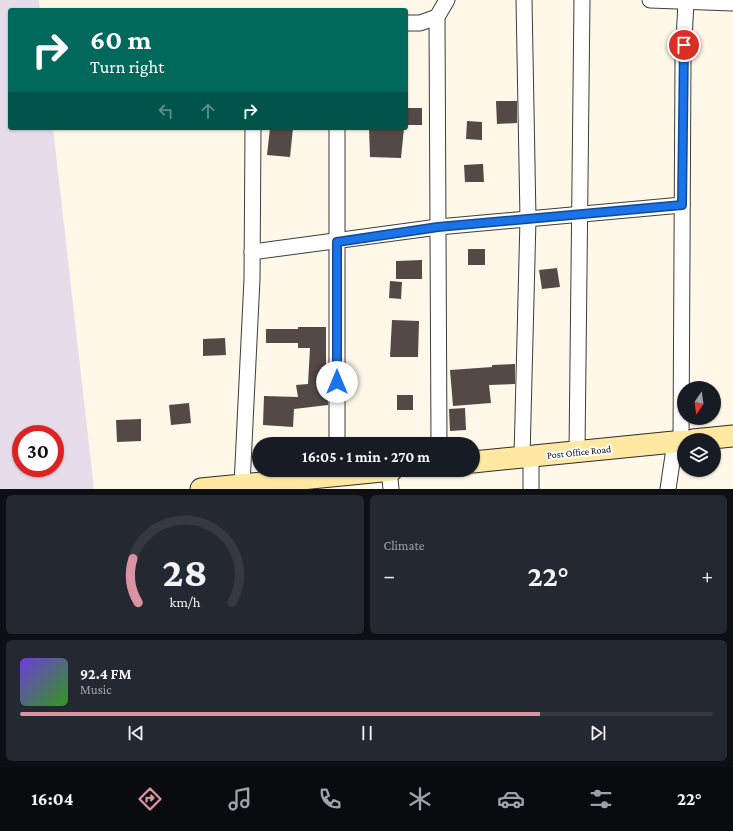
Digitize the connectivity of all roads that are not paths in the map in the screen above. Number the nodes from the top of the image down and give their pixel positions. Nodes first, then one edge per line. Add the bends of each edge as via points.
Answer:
1 (447, 0) edge
2 (524, 0) edge
3 (582, 0) edge
4 (650, 0) edge
5 (686, 2) junction
6 (733, 3) edge
7 (437, 17) junction
8 (408, 23) edge
9 (254, 130) edge
10 (337, 130) edge
11 (682, 205) junction
12 (579, 214) junction
13 (528, 219) junction
14 (438, 227) junction
15 (337, 242) junction
16 (252, 252) junction
17 (683, 433) edge
18 (733, 436) edge
19 (337, 437) edge
20 (439, 437) edge
21 (721, 437) edge
22 (677, 442) edge
23 (577, 452) junction
24 (526, 457) junction
25 (677, 460) edge
26 (480, 461) edge
27 (318, 477) edge
28 (390, 477) edge
29 (242, 485) junction
30 (281, 485) edge
31 (201, 489) edge
32 (391, 489) edge
33 (531, 489) edge
34 (668, 489) edge

1 - 7 street
2 - 13 street
3 - 12 street
4 - 5 street
5 - 6 street
5 - 11 street
7 - 8 street via 420,23
7 - 14 street
9 - 16 street
10 - 15 street
11 - 12 street
11 - 17 street
12 - 13 street
12 - 23 street
13 - 14 street
13 - 24 street
14 - 15 street
14 - 20 street
15 - 16 street
15 - 19 street
16 - 29 street
18 - 21 street, Post Office Road
22 - 23 street, Post Office Road
23 - 24 street, Post Office Road
24 - 26 street, Post Office Road
24 - 33 street
25 - 34 street
27 - 30 street
28 - 32 street
29 - 30 street
29 - 31 street

